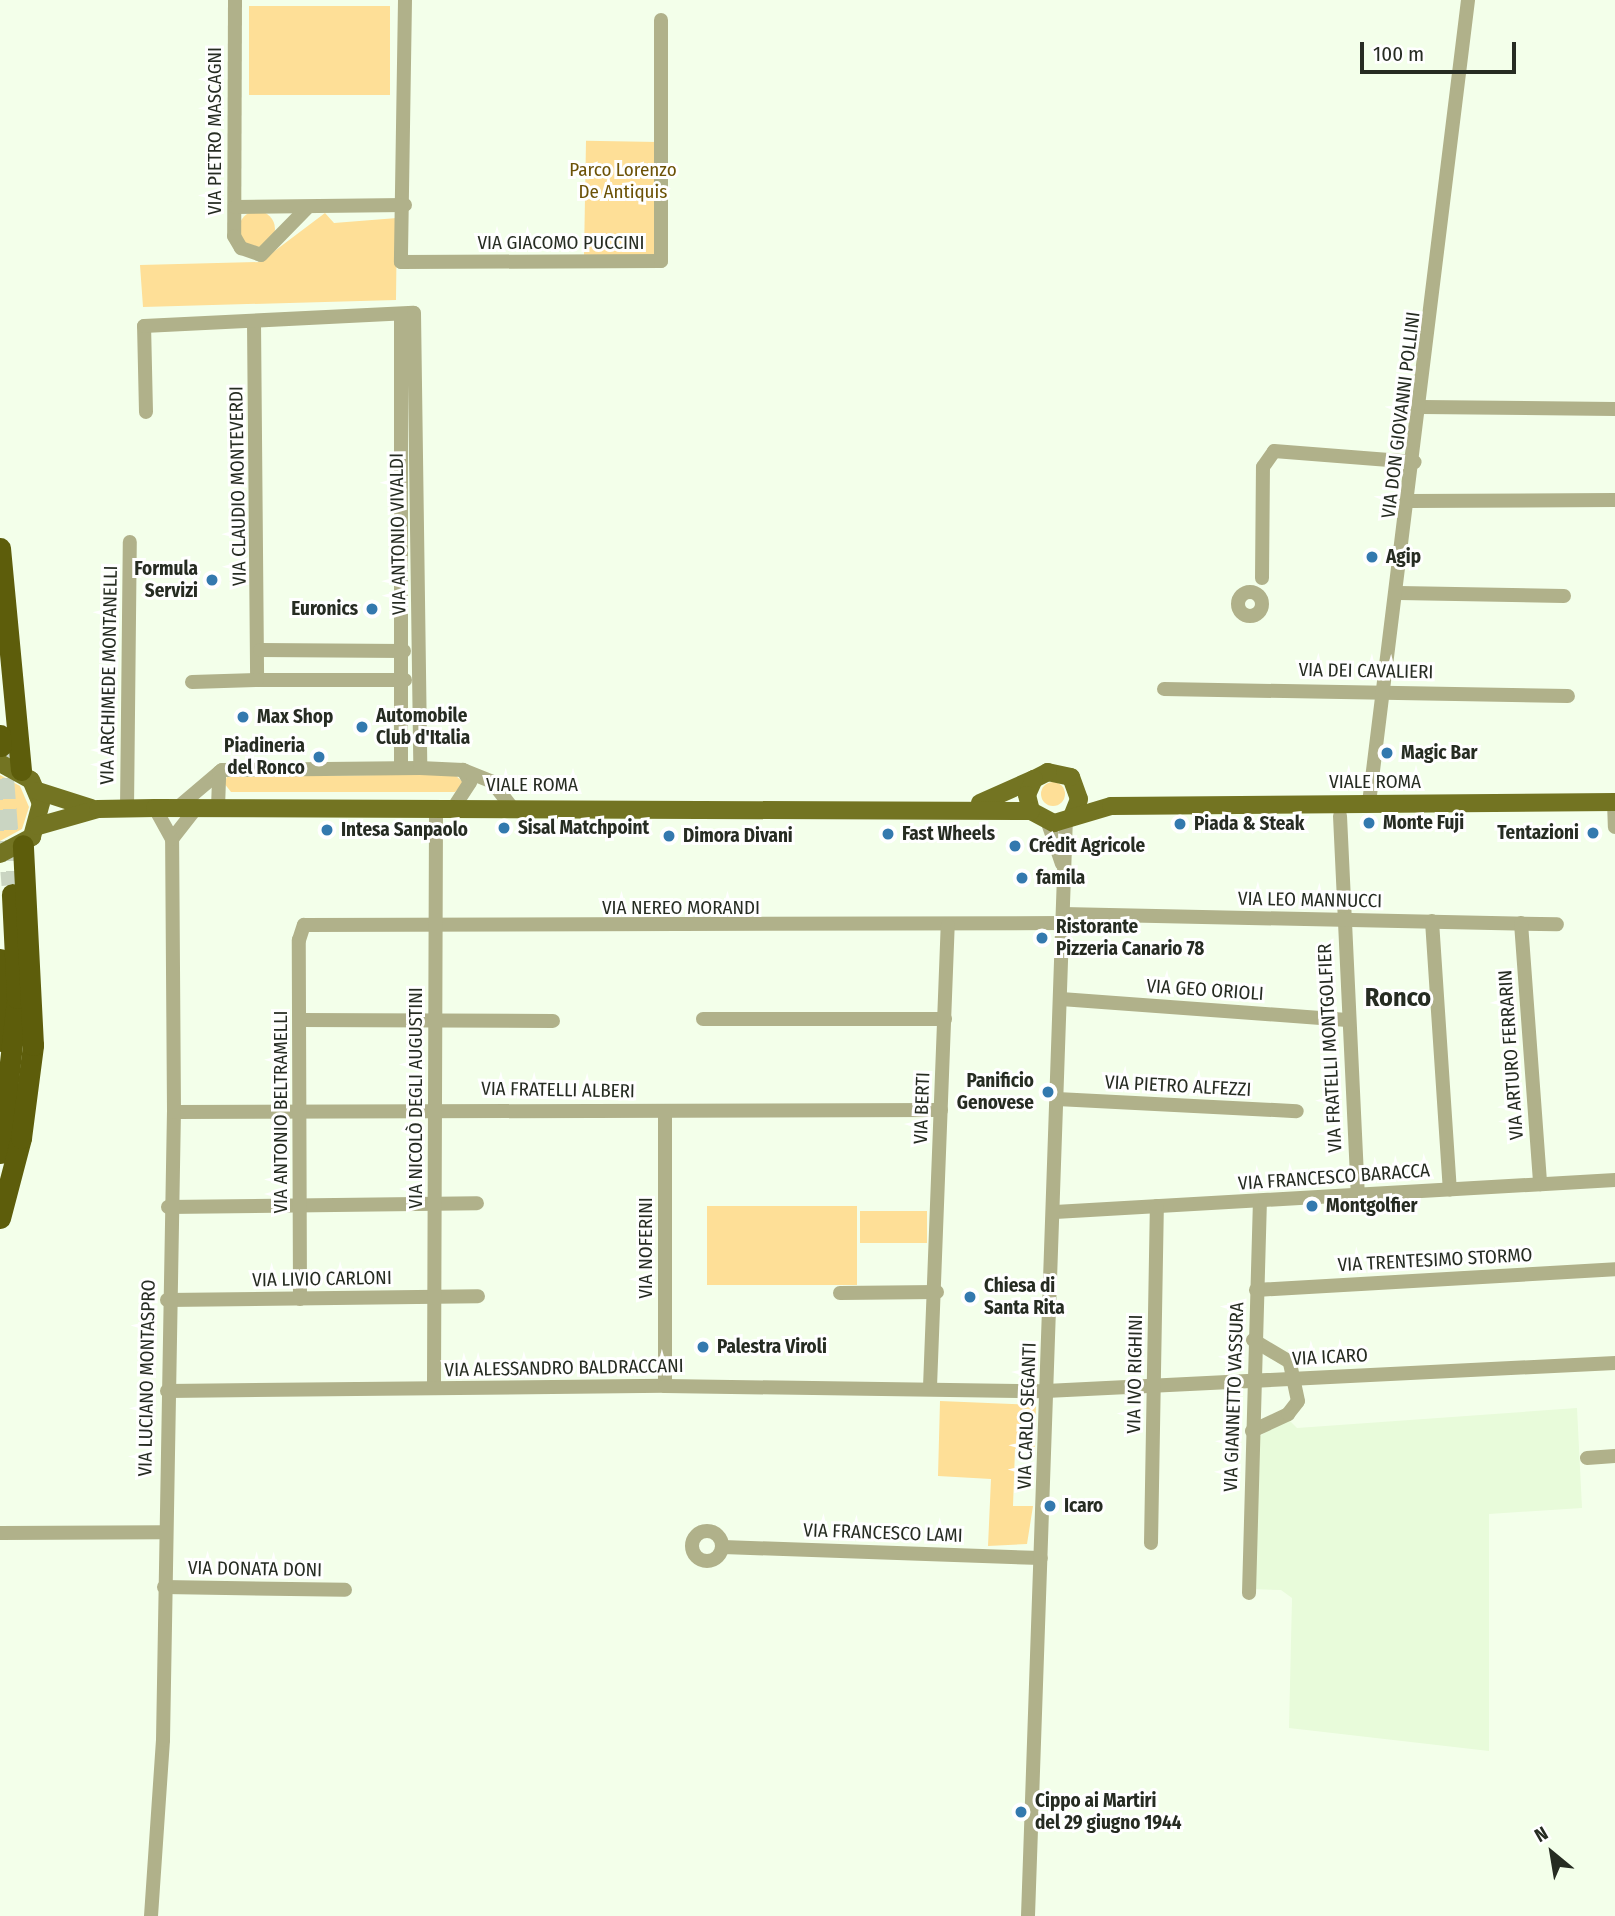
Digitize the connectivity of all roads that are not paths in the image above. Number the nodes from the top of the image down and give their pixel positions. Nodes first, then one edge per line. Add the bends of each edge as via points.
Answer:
1 (235, 0) edge
2 (405, 0) edge
3 (1468, 0) edge
4 (1477, 0) edge
5 (661, 20) dead end
6 (1466, 30) junction
7 (405, 205) junction
8 (271, 206) junction
9 (234, 207) junction
10 (308, 207) junction
11 (285, 234) junction
12 (401, 314) junction
13 (254, 322) junction
14 (1422, 407) junction
15 (1615, 409) edge
16 (146, 412) dead end
17 (1415, 462) junction
18 (1615, 500) edge
19 (1409, 501) junction
20 (130, 542) dead end
21 (0, 548) edge
22 (1399, 593) junction
23 (1564, 596) dead end
24 (1258, 598) dead end
25 (260, 650) junction
26 (404, 651) junction
27 (257, 680) junction
28 (405, 680) junction
29 (192, 682) dead end
30 (1164, 689) dead end
31 (1383, 689) junction
32 (1568, 696) dead end
33 (0, 735) edge
34 (1, 746) edge
35 (0, 763) edge
36 (401, 768) junction
37 (421, 768) junction
38 (463, 769) junction
39 (21, 770) junction
40 (219, 772) junction
41 (1034, 779) junction
42 (1076, 783) junction
43 (38, 791) junction
44 (1614, 802) edge
45 (1369, 803) junction
46 (1136, 805) junction
47 (511, 806) junction
48 (445, 807) junction
49 (155, 808) junction
50 (177, 808) junction
51 (196, 808) junction
52 (218, 808) junction
53 (965, 808) junction
54 (98, 809) junction
55 (127, 809) junction
56 (1031, 811) junction
57 (1340, 816) dead end
58 (1070, 817) junction
59 (1048, 822) junction
60 (38, 826) junction
61 (1615, 827) edge
62 (172, 839) junction
63 (23, 845) junction
64 (0, 854) edge
65 (1064, 876) junction
66 (12, 885) tunnel mouth
67 (1063, 918) junction
68 (1432, 920) junction
69 (1343, 921) junction
70 (1521, 923) junction
71 (1557, 924) dead end
72 (948, 925) junction
73 (302, 926) joint
74 (436, 929) junction
75 (0, 959) edge
76 (1061, 999) junction
77 (703, 1018) dead end
78 (944, 1019) junction
79 (300, 1020) junction
80 (435, 1020) junction
81 (1347, 1020) junction
82 (553, 1021) dead end
83 (0, 1082) edge
84 (1057, 1100) junction
85 (299, 1107) junction
86 (434, 1107) junction
87 (942, 1110) junction
88 (665, 1111) junction
89 (1297, 1111) dead end
90 (174, 1112) junction
91 (0, 1153) edge
92 (1615, 1180) edge
93 (1540, 1184) junction
94 (1450, 1189) junction
95 (1358, 1193) junction
96 (1260, 1202) junction
97 (477, 1203) dead end
98 (435, 1204) junction
99 (301, 1206) junction
100 (1157, 1206) junction
101 (168, 1207) junction
102 (1055, 1212) junction
103 (0, 1217) edge
104 (1615, 1269) edge
105 (1256, 1290) junction
106 (937, 1292) junction
107 (841, 1293) dead end
108 (478, 1296) dead end
109 (435, 1297) junction
110 (300, 1299) junction
111 (167, 1300) junction
112 (1254, 1340) junction
113 (1615, 1363) edge
114 (1296, 1377) junction
115 (1252, 1380) junction
116 (665, 1386) junction
117 (1153, 1386) junction
118 (930, 1387) junction
119 (434, 1388) junction
120 (167, 1391) junction
121 (1046, 1391) junction
122 (1252, 1431) junction
123 (1615, 1456) edge
124 (1587, 1458) dead end
125 (165, 1532) junction
126 (0, 1533) edge
127 (1151, 1543) dead end
128 (723, 1547) dead end
129 (1041, 1558) junction
130 (164, 1587) junction
131 (345, 1590) dead end
132 (1249, 1593) dead end
133 (150, 1916) edge
134 (1028, 1916) edge

1 - 9 street, VIA PIETRO MASCAGNI
2 - 7 street, VIA GIACOMO PUCCINI
3 - 6 street, VIA DON GIOVANNI POLLINI
4 - 6 street, VIA DON GIOVANNI POLLINI
5 - 7 street, VIA GIACOMO PUCCINI via 661,261 401,262
6 - 14 street, VIA DON GIOVANNI POLLINI
7 - 10 street
8 - 9 street
8 - 10 street
8 - 11 street
9 - 11 street, VIA PIETRO MASCAGNI via 234,236 241,248 261,255
10 - 11 street, VIA PIETRO MASCAGNI
12 - 13 street
12 - 26 street, VIA ANTONIO VIVALDI
12 - 37 street, VIA ANTONIO VIVALDI via 414,313
13 - 16 street via 144,326
13 - 25 street, VIA CLAUDIO MONTEVERDI
14 - 15 street
14 - 17 street, VIA DON GIOVANNI POLLINI
17 - 19 street, VIA DON GIOVANNI POLLINI
17 - 24 street via 1274,451 1263,467
18 - 19 street
19 - 22 street, VIA DON GIOVANNI POLLINI
20 - 55 street, VIA ARCHIMEDE MONTANELLI
21 - 39 highway
22 - 23 street
22 - 31 street, VIA DON GIOVANNI POLLINI
25 - 26 street
25 - 27 street, VIA CLAUDIO MONTEVERDI
26 - 28 street, VIA ANTONIO VIVALDI
27 - 28 street
27 - 29 street
28 - 36 street, VIA ANTONIO VIVALDI
30 - 31 street, VIA DEI CAVALIERI
31 - 32 street, VIA DEI CAVALIERI
31 - 45 street, VIA DON GIOVANNI POLLINI
33 - 34 highway
35 - 39 main road
36 - 37 street
36 - 40 street
37 - 38 street
38 - 47 street via 492,782
38 - 48 street via 470,782
39 - 43 main road
40 - 50 street
40 - 52 street
41 - 42 main road via 1056,771
41 - 53 main road, VIALE ROMA
41 - 56 main road via 1027,795
42 - 46 main road, VIALE ROMA
42 - 58 main road via 1079,799
43 - 54 main road, VIALE ROMA
43 - 60 main road
44 - 45 main road, VIALE ROMA
44 - 61 street
45 - 46 main road, VIALE ROMA
46 - 58 main road, VIALE ROMA
47 - 48 main road, VIALE ROMA
47 - 53 main road, VIALE ROMA
48 - 52 main road, VIALE ROMA
48 - 74 street, VIA NICOLÒ DEGLI AUGUSTINI
49 - 50 main road, VIALE ROMA
49 - 55 main road, VIALE ROMA
49 - 62 street, VIA LUCIANO MONTASPRO
50 - 51 main road, VIALE ROMA
51 - 52 main road, VIALE ROMA
51 - 62 street
53 - 56 main road, VIALE ROMA
54 - 55 main road, VIALE ROMA
54 - 60 main road, VIALE ROMA
56 - 59 main road
57 - 69 street, VIA FRATELLI MONTGOLFIER
58 - 59 main road
58 - 65 street, VIA CARLO SEGANTI
59 - 65 street, VIA CARLO SEGANTI
60 - 63 main road
62 - 90 street, VIA LUCIANO MONTASPRO
63 - 64 main road
63 - 103 highway via 33,1045 21,1138
65 - 67 street, VIA CARLO SEGANTI
66 - 91 highway via 17,998
67 - 69 street, VIA LEO MANNUCCI
67 - 72 street, VIA NEREO MORANDI
67 - 76 street, VIA CARLO SEGANTI
68 - 69 street, VIA LEO MANNUCCI
68 - 70 street, VIA LEO MANNUCCI
68 - 94 street
69 - 81 street, VIA FRATELLI MONTGOLFIER
70 - 71 street, VIA LEO MANNUCCI
70 - 93 street, VIA ARTURO FERRARIN
72 - 74 street, VIA NEREO MORANDI
72 - 78 street, VIA BERTI
73 - 74 street, VIA NEREO MORANDI
73 - 79 street, VIA ANTONIO BELTRAMELLI
74 - 80 street, VIA NICOLÒ DEGLI AUGUSTINI
75 - 83 highway
76 - 81 street, VIA GEO ORIOLI
76 - 84 street, VIA CARLO SEGANTI
77 - 78 street
78 - 87 street, VIA BERTI
79 - 80 street
79 - 85 street, VIA ANTONIO BELTRAMELLI
80 - 82 street
80 - 86 street, VIA NICOLÒ DEGLI AUGUSTINI
81 - 95 street, VIA FRATELLI MONTGOLFIER
84 - 89 street, VIA PIETRO ALFEZZI
84 - 102 street, VIA CARLO SEGANTI
85 - 86 street, VIA FRATELLI ALBERI
85 - 90 street, VIA FRATELLI ALBERI
85 - 99 street, VIA ANTONIO BELTRAMELLI
86 - 88 street, VIA FRATELLI ALBERI
86 - 98 street, VIA NICOLÒ DEGLI AUGUSTINI
87 - 88 street, VIA FRATELLI ALBERI
87 - 106 street, VIA BERTI
88 - 116 street, VIA NOFERINI
90 - 101 street, VIA LUCIANO MONTASPRO
92 - 93 street, VIA FRANCESCO BARACCA
93 - 94 street, VIA FRANCESCO BARACCA
94 - 95 street, VIA FRANCESCO BARACCA
95 - 96 street, VIA FRANCESCO BARACCA
96 - 100 street, VIA FRANCESCO BARACCA
96 - 105 street, VIA GIANNETTO VASSURA
97 - 98 street
98 - 99 street
98 - 109 street, VIA NICOLÒ DEGLI AUGUSTINI
99 - 101 street
99 - 110 street, VIA ANTONIO BELTRAMELLI
100 - 102 street, VIA FRANCESCO BARACCA
100 - 117 street, VIA IVO RIGHINI
101 - 111 street, VIA LUCIANO MONTASPRO
102 - 121 street, VIA CARLO SEGANTI
104 - 105 street, VIA TRENTESIMO STORMO
105 - 112 street, VIA GIANNETTO VASSURA
106 - 107 street
106 - 118 street, VIA BERTI
108 - 109 street, VIA LIVIO CARLONI
109 - 110 street, VIA LIVIO CARLONI
109 - 119 street, VIA NICOLÒ DEGLI AUGUSTINI
110 - 111 street, VIA LIVIO CARLONI
111 - 120 street, VIA LUCIANO MONTASPRO
112 - 114 street via 1274,1348
112 - 115 street, VIA GIANNETTO VASSURA
113 - 114 street, VIA ICARO
114 - 115 street, VIA ICARO
114 - 122 street via 1298,1401 1288,1414
115 - 117 street, VIA ICARO
115 - 122 street, VIA GIANNETTO VASSURA
116 - 118 street, VIA ALESSANDRO BALDRACCANI
116 - 119 street, VIA ALESSANDRO BALDRACCANI
117 - 121 street, VIA ICARO
117 - 127 street, VIA IVO RIGHINI
118 - 121 street, VIA ALESSANDRO BALDRACCANI
119 - 120 street, VIA ALESSANDRO BALDRACCANI
120 - 125 street, VIA LUCIANO MONTASPRO
121 - 129 street, VIA CARLO SEGANTI
122 - 132 street, VIA GIANNETTO VASSURA
123 - 124 street
125 - 126 street
125 - 130 street, VIA LUCIANO MONTASPRO
128 - 129 street, VIA FRANCESCO LAMI
129 - 134 street, VIA CARLO SEGANTI
130 - 131 street, VIA DONATA DONI
130 - 133 street, VIA LUCIANO MONTASPRO via 160,1821

